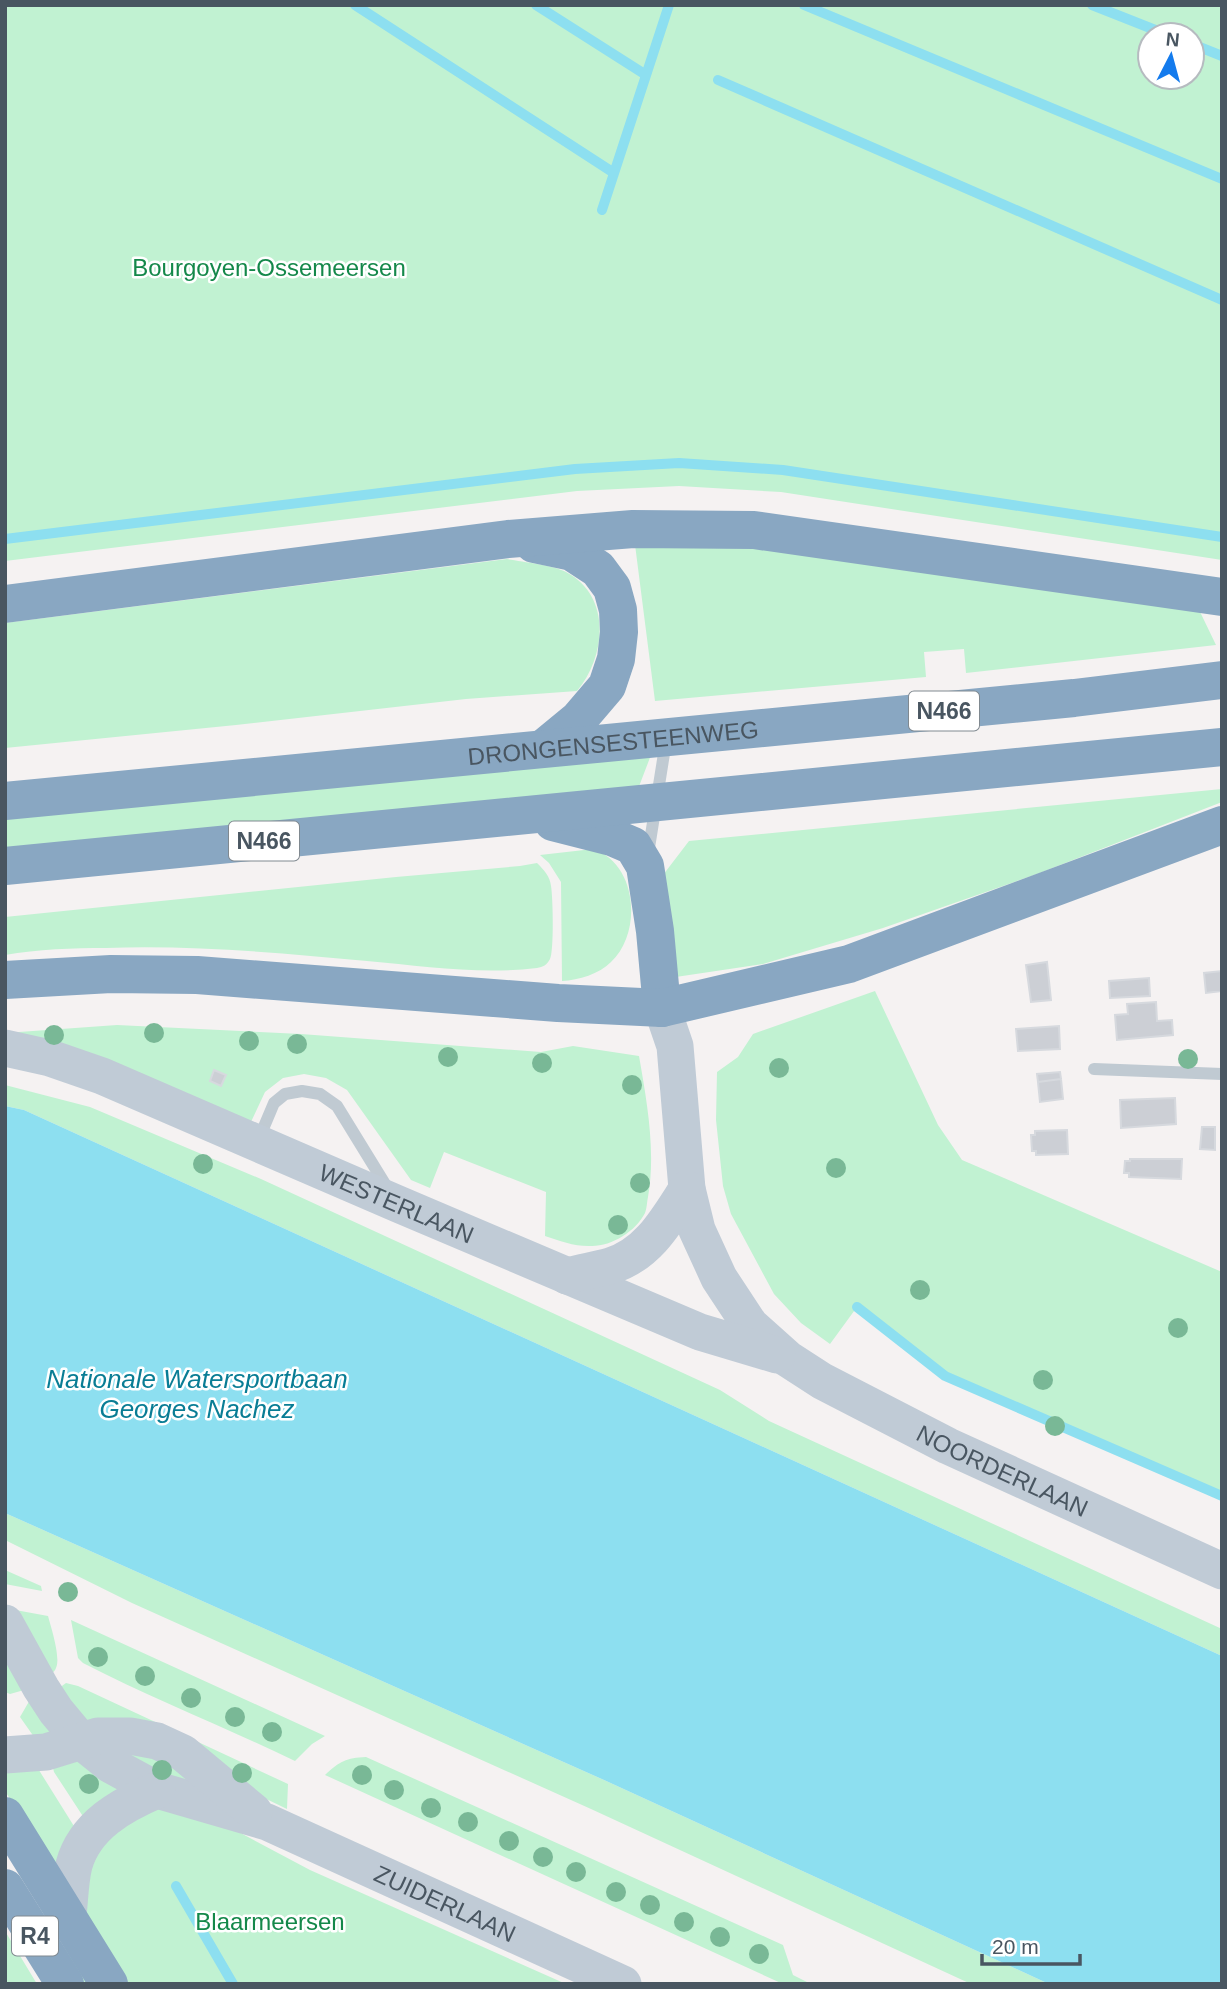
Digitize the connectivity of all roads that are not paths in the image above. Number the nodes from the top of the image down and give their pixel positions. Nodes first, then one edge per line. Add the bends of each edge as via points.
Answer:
1 (508, 539) junction
2 (1222, 597) edge
3 (5, 604) edge
4 (1222, 680) edge
5 (667, 737) junction
6 (1222, 747) edge
7 (544, 748) junction
8 (5, 801) edge
9 (655, 803) junction
10 (523, 815) junction
11 (1222, 825) edge
12 (5, 866) edge
13 (646, 870) junction
14 (5, 980) edge
15 (662, 1008) junction
16 (5, 1048) edge
17 (1094, 1069) dead end
18 (1222, 1074) edge
19 (258, 1143) junction
20 (687, 1189) junction
21 (398, 1204) junction
22 (560, 1273) junction
23 (788, 1359) junction
24 (1222, 1572) edge
25 (5, 1623) edge
26 (81, 1741) junction
27 (5, 1755) edge
28 (157, 1790) junction
29 (5, 1816) edge
30 (267, 1822) junction
31 (5, 1888) edge
32 (68, 1915) junction
33 (65, 1984) edge
34 (109, 1984) edge
35 (623, 1984) edge

1 - 2 highway via 633,529 754,530
1 - 3 highway
1 - 7 highway via 572,552 598,569 612,588 618,610 616,659 607,687 578,720
4 - 5 highway, DRONGENSESTEENWEG / N466
5 - 7 highway, DRONGENSESTEENWEG / N466
5 - 9 lane
6 - 9 highway, N466
7 - 8 highway, DRONGENSESTEENWEG / N466
9 - 10 highway, N466
9 - 13 lane
10 - 12 highway, N466
10 - 13 highway via 623,841 634,846
11 - 15 highway via 849,964
13 - 15 highway
14 - 15 highway via 197,975
15 - 20 street via 675,1046
16 - 19 street, WESTERLAAN via 102,1076
17 - 18 lane
19 - 21 street, WESTERLAAN
19 - 21 lane via 274,1103 285,1094 320,1094 337,1106
20 - 22 street via 657,1234 636,1254 612,1265
20 - 23 street via 697,1230 719,1278 750,1325
21 - 22 street, WESTERLAAN
22 - 23 street, WESTERLAAN via 700,1332
23 - 24 street, NOORDERLAAN via 948,1446
25 - 26 street, ZUIDERLAAN via 41,1688
26 - 27 street, ZUIDERLAAN via 37,1754
26 - 28 street, ZUIDERLAAN via 111,1765
26 - 30 street, ZUIDERLAAN via 130,1735 157,1741 183,1753
28 - 30 street, ZUIDERLAAN
28 - 32 street via 106,1817 88,1836 74,1865
29 - 32 highway
30 - 35 street, ZUIDERLAAN
31 - 33 highway, R4
32 - 34 highway

